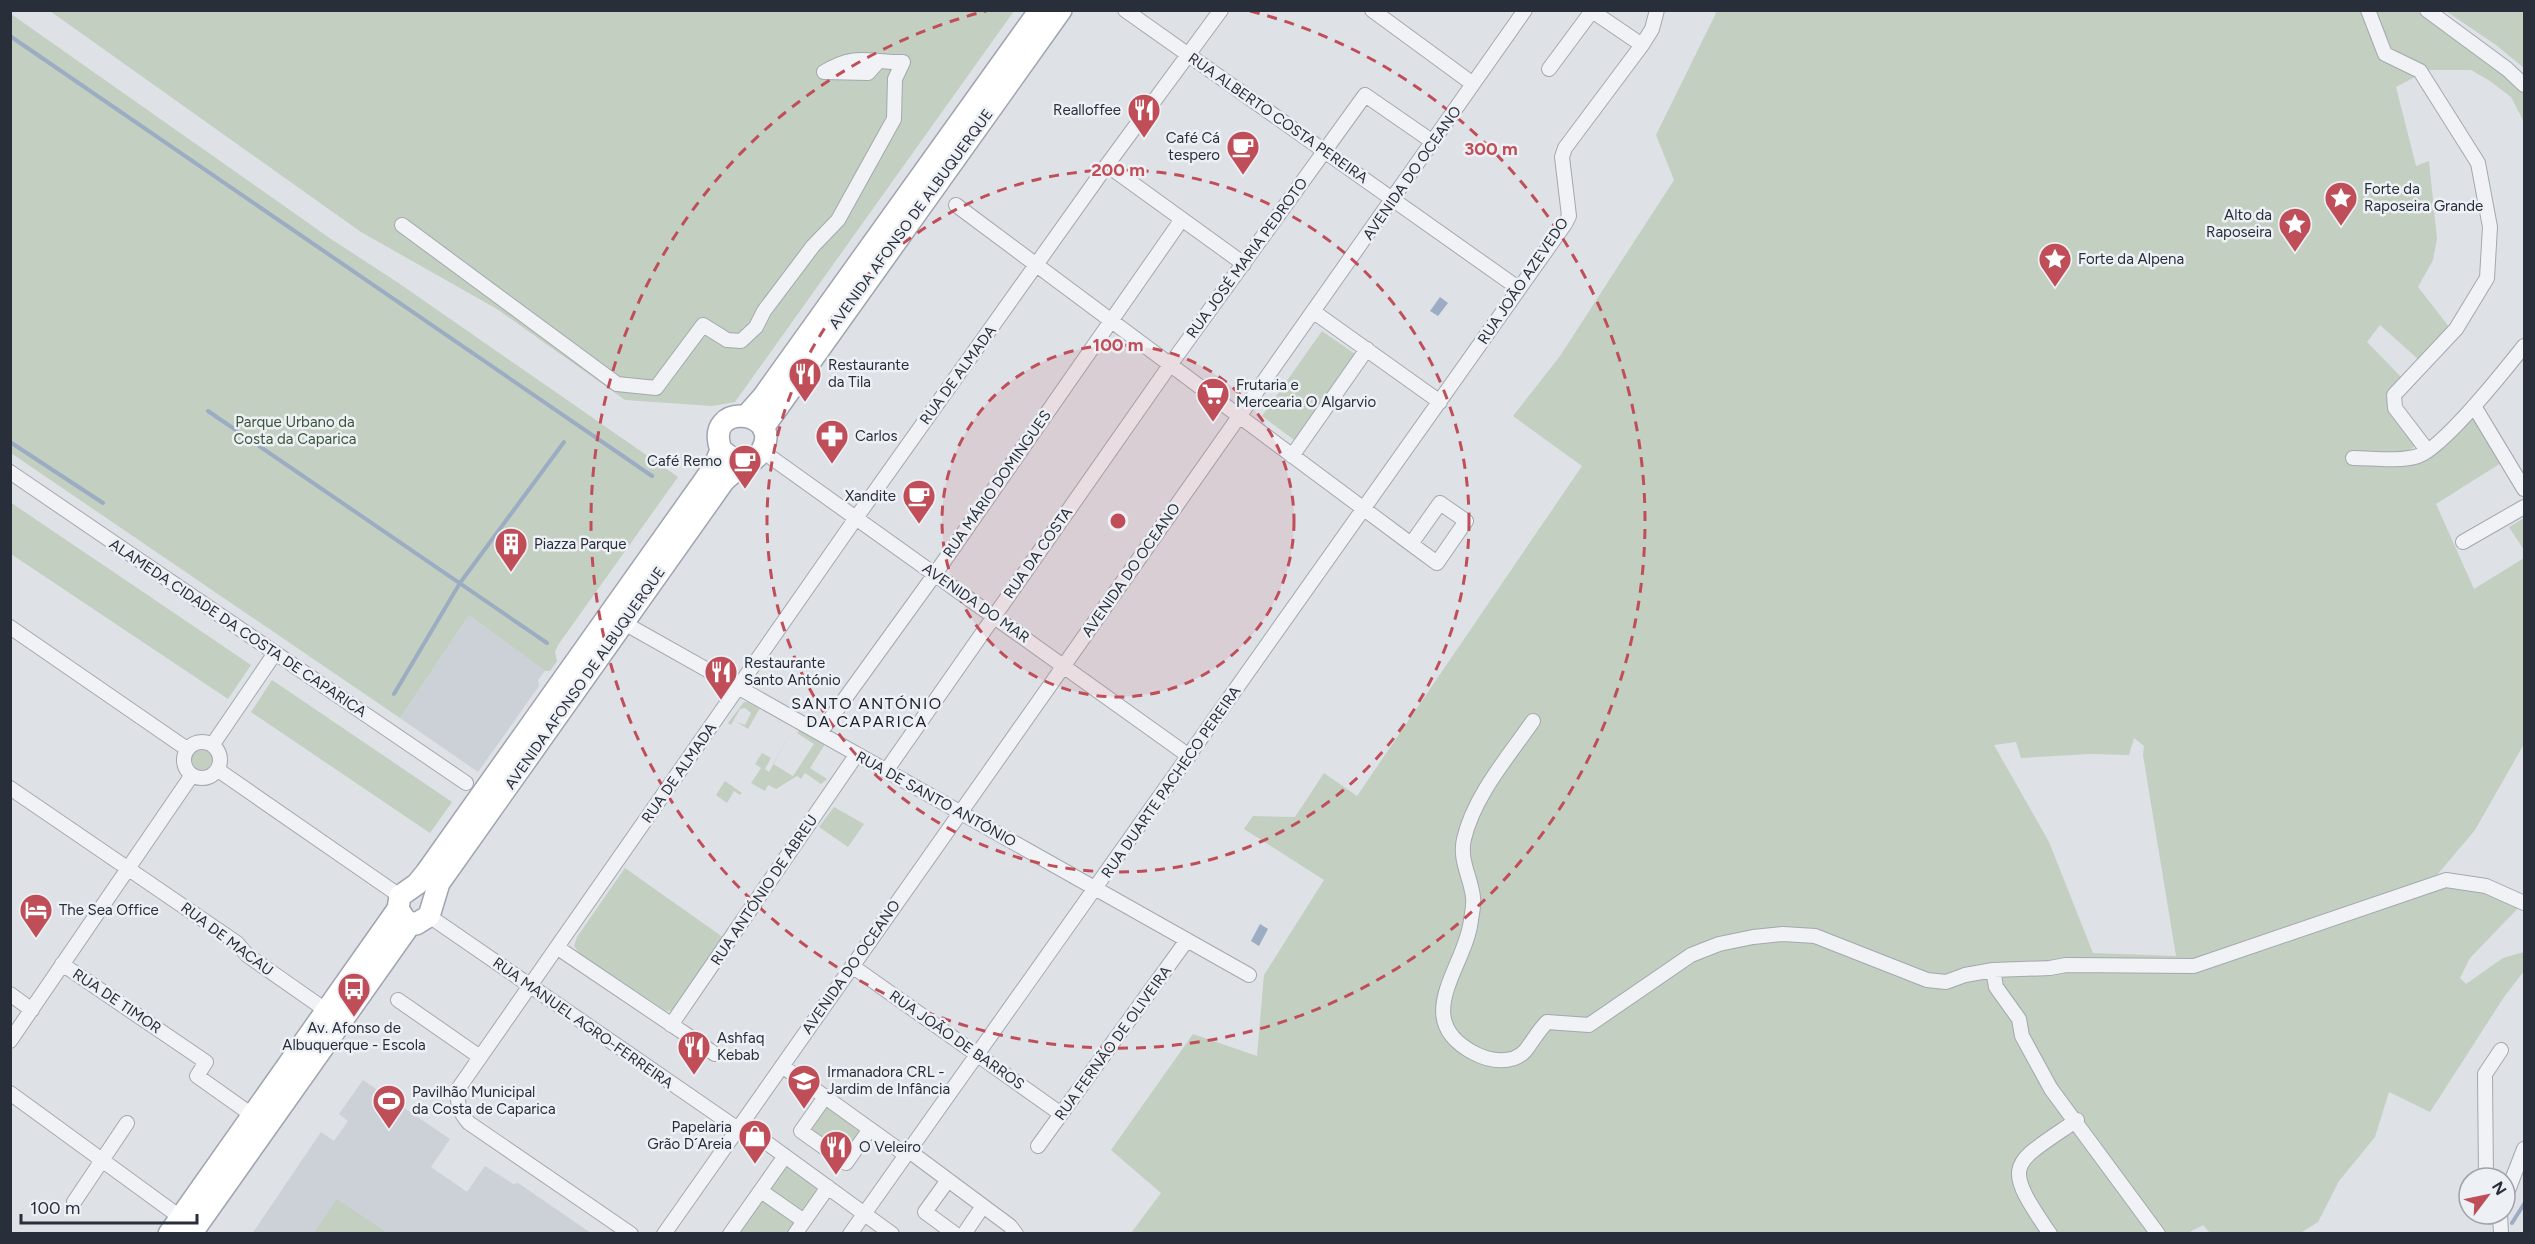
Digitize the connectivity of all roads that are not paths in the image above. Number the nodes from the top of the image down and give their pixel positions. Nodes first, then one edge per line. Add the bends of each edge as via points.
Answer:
1 (1040, 10) edge
2 (1061, 10) edge
3 (1125, 10) edge
4 (1221, 10) edge
5 (1372, 10) edge
6 (1525, 10) edge
7 (1657, 10) edge
8 (2368, 10) edge
9 (2427, 10) edge
10 (1642, 45) junction
11 (1188, 55) junction
12 (1550, 69) dead end
13 (824, 72) dead end
14 (1473, 84) junction
15 (2524, 85) edge
16 (1433, 142) junction
17 (1325, 151) junction
18 (1107, 165) junction
19 (1393, 200) junction
20 (956, 205) dead end
21 (1182, 219) junction
22 (402, 225) dead end
23 (1244, 264) junction
24 (1036, 266) junction
25 (1518, 288) junction
26 (1314, 312) junction
27 (1109, 320) junction
28 (2524, 346) edge
29 (1367, 350) junction
30 (1170, 365) junction
31 (1440, 402) junction
32 (2474, 405) junction
33 (1239, 417) junction
34 (755, 422) junction
35 (721, 450) junction
36 (2427, 450) junction
37 (757, 456) junction
38 (1292, 456) junction
39 (2353, 458) dead end
40 (10, 472) edge
41 (2524, 489) edge
42 (2524, 507) edge
43 (1365, 510) junction
44 (856, 518) junction
45 (2463, 542) dead end
46 (1411, 544) dead end
47 (935, 574) junction
48 (994, 616) junction
49 (624, 623) junction
50 (10, 627) edge
51 (275, 653) junction
52 (1063, 665) junction
53 (738, 687) junction
54 (1533, 721) dead end
55 (820, 734) junction
56 (213, 744) junction
57 (187, 749) junction
58 (857, 754) junction
59 (1189, 756) junction
60 (218, 770) junction
61 (886, 771) junction
62 (192, 775) junction
63 (466, 783) dead end
64 (10, 788) edge
65 (960, 813) junction
66 (128, 868) junction
67 (1095, 888) junction
68 (2524, 903) edge
69 (413, 907) junction
70 (1187, 940) junction
71 (558, 948) junction
72 (62, 964) junction
73 (852, 966) junction
74 (1993, 970) junction
75 (1249, 975) dead end
76 (531, 987) junction
77 (10, 994) edge
78 (398, 1000) dead end
79 (32, 1010) junction
80 (327, 1011) junction
81 (671, 1025) junction
82 (10, 1041) edge
83 (2501, 1050) dead end
84 (715, 1054) dead end
85 (977, 1054) junction
86 (480, 1057) junction
87 (782, 1066) junction
88 (10, 1093) edge
89 (825, 1097) junction
90 (1061, 1114) junction
91 (252, 1115) junction
92 (2077, 1120) junction
93 (127, 1123) dead end
94 (739, 1127) junction
95 (870, 1129) junction
96 (1038, 1146) dead end
97 (2524, 1149) edge
98 (907, 1153) junction
99 (785, 1156) junction
100 (102, 1160) junction
101 (2486, 1166) edge
102 (2517, 1167) edge
103 (948, 1180) junction
104 (828, 1187) junction
105 (761, 1191) junction
106 (74, 1202) dead end
107 (983, 1206) junction
108 (865, 1213) junction
109 (804, 1221) junction
110 (180, 1228) edge
111 (632, 1233) edge
112 (664, 1233) edge
113 (730, 1233) edge
114 (795, 1233) edge
115 (850, 1233) edge
116 (892, 1233) edge
117 (955, 1233) edge
118 (964, 1233) edge
119 (1016, 1233) edge
120 (2050, 1233) edge
121 (2158, 1233) edge

1 - 34 main road, AVENIDA AFONSO DE ALBUQUERQUE via 763,397
2 - 34 main road, AVENIDA AFONSO DE ALBUQUERQUE
3 - 11 street, RUA ALBERTO COSTA PEREIRA
4 - 11 street, RUA DE ALMADA
5 - 14 street
6 - 14 street, AVENIDA DO OCEANO
7 - 10 street, RUA JOÃO AZEVEDO
8 - 36 street via 2385,54 2420,72 2478,164 2490,227 2487,278 2456,329 2394,395 2395,408
9 - 15 street
10 - 12 street via 1592,11
10 - 25 street, RUA JOÃO AZEVEDO via 1565,148 1562,157 1569,216
11 - 17 street, RUA ALBERTO COSTA PEREIRA
11 - 18 street, RUA DE ALMADA
13 - 22 street via 843,60 903,62 895,79 894,119 838,220 806,256 756,327 741,341 727,340 703,325 656,388 617,384
14 - 16 street, AVENIDA DO OCEANO
16 - 17 street, RUA JOSÉ MARIA PEDROTO via 1365,95
16 - 19 street, AVENIDA DO OCEANO
17 - 19 street, RUA ALBERTO COSTA PEREIRA
17 - 23 street, RUA JOSÉ MARIA PEDROTO
18 - 21 street
18 - 24 street, RUA DE ALMADA
19 - 25 street, RUA ALBERTO COSTA PEREIRA
19 - 26 street, AVENIDA DO OCEANO
20 - 24 street
21 - 23 street
21 - 27 street, RUA MÁRIO DOMINGUES
23 - 30 street, RUA JOSÉ MARIA PEDROTO
24 - 27 street
24 - 44 street, RUA DE ALMADA
25 - 31 street, RUA JOÃO AZEVEDO
26 - 29 street
26 - 33 street, AVENIDA DO OCEANO
27 - 30 street
27 - 47 street, RUA MÁRIO DOMINGUES
28 - 32 street
29 - 31 street
29 - 38 street
30 - 33 street
30 - 48 street, RUA DA COSTA
31 - 43 street, RUA JOÃO AZEVEDO
32 - 36 street
32 - 41 street
33 - 38 street
33 - 52 street, AVENIDA DO OCEANO
34 - 35 main road, AVENIDA AFONSO DE ALBUQUERQUE via 739,415 725,422 719,435
34 - 37 main road via 765,436
35 - 37 main road via 737,462
35 - 69 main road, AVENIDA AFONSO DE ALBUQUERQUE via 714,467 426,873
36 - 39 street via 2408,458
37 - 44 street, AVENIDA DO MAR
37 - 49 main road, AVENIDA AFONSO DE ALBUQUERQUE via 736,468 723,482
38 - 43 street
40 - 51 street, ALAMEDA CIDADE DA COSTA DE CAPARICA
42 - 45 street
43 - 46 street
43 - 59 street, RUA DUARTE PACHECO PEREIRA
44 - 47 street, AVENIDA DO MAR
44 - 53 street, RUA DE ALMADA
47 - 48 street, AVENIDA DO MAR
47 - 55 street, RUA MÁRIO DOMINGUES
48 - 52 street, AVENIDA DO MAR
48 - 61 street, RUA DA COSTA
49 - 53 street, RUA DE SANTO ANTÓNIO
49 - 69 main road, AVENIDA AFONSO DE ALBUQUERQUE via 439,883
50 - 57 street
51 - 56 street
51 - 63 street, ALAMEDA CIDADE DA COSTA DE CAPARICA
52 - 59 street, AVENIDA DO MAR
52 - 65 street, AVENIDA DO OCEANO
53 - 55 street, RUA DE SANTO ANTÓNIO
53 - 71 street, RUA DE ALMADA
54 - 74 street via 1475,809 1464,840 1463,854 1473,897 1471,924 1443,1002 1451,1036 1469,1050 1492,1061 1511,1058 1524,1052 1547,1022 1589,1025 1691,954 1753,937 1815,936 1927,980 1946,982
55 - 58 street, RUA DE SANTO ANTÓNIO
56 - 57 street via 198,742
56 - 60 street via 221,758
57 - 62 street via 184,762
58 - 61 street, RUA DE SANTO ANTÓNIO
58 - 81 street, RUA ANTÓNIO DE ABREU
59 - 67 street, RUA DUARTE PACHECO PEREIRA
60 - 62 street via 207,778
60 - 69 street, RUA MANUEL AGRO-FERREIRA
61 - 65 street, RUA DE SANTO ANTÓNIO
62 - 66 street
64 - 66 street, RUA DE MACAU
65 - 67 street, RUA DE SANTO ANTÓNIO
65 - 73 street, AVENIDA DO OCEANO
66 - 72 street
66 - 80 street, RUA DE MACAU
67 - 70 street, RUA DE SANTO ANTÓNIO
67 - 85 street, RUA DUARTE PACHECO PEREIRA
68 - 74 street via 2486,886 2446,880 2194,966 2066,964
69 - 76 street, RUA MANUEL AGRO-FERREIRA
69 - 80 main road, AVENIDA AFONSO DE ALBUQUERQUE
69 - 110 main road, AVENIDA AFONSO DE ALBUQUERQUE
70 - 75 street, RUA DE SANTO ANTÓNIO
70 - 90 street, RUA FERNÃO DE OLIVEIRA
71 - 76 street, RUA DE ALMADA
71 - 81 street
72 - 79 street
72 - 91 street, RUA DE TIMOR via 206,1062 197,1076
73 - 85 street, RUA JOÃO DE BARROS
73 - 87 street, AVENIDA DO OCEANO
74 - 92 street via 1996,987 2019,1019 2031,1054 2051,1089
76 - 86 street, RUA DE ALMADA
76 - 94 street, RUA MANUEL AGRO-FERREIRA
77 - 79 street
78 - 86 street
79 - 82 street
80 - 91 main road, AVENIDA AFONSO DE ALBUQUERQUE
81 - 84 street
83 - 101 street via 2485,1074
85 - 90 street, RUA JOÃO DE BARROS
85 - 98 street, RUA DUARTE PACHECO PEREIRA
86 - 111 street, RUA DE ALMADA via 458,1089 460,1113 469,1123
87 - 89 street
87 - 94 street, AVENIDA DO OCEANO
88 - 100 street
89 - 95 street
89 - 95 street via 801,1131 819,1144 846,1163
90 - 96 street, RUA FERNÃO DE OLIVEIRA
91 - 110 main road, AVENIDA AFONSO DE ALBUQUERQUE
92 - 120 street via 2024,1158 2017,1173 2019,1186
92 - 121 street
93 - 100 street
94 - 99 street, RUA MANUEL AGRO-FERREIRA
94 - 112 street, AVENIDA DO OCEANO
95 - 98 street
97 - 102 street
98 - 103 street
98 - 108 street, RUA DUARTE PACHECO PEREIRA
99 - 104 street, RUA MANUEL AGRO-FERREIRA
99 - 105 street
100 - 106 street
100 - 110 street
103 - 107 street
103 - 117 street via 925,1212
104 - 108 street, RUA MANUEL AGRO-FERREIRA
104 - 109 street
105 - 109 street
105 - 113 street
107 - 118 street
107 - 119 street
108 - 115 street, RUA DUARTE PACHECO PEREIRA
108 - 116 street, RUA MANUEL AGRO-FERREIRA
109 - 114 street

